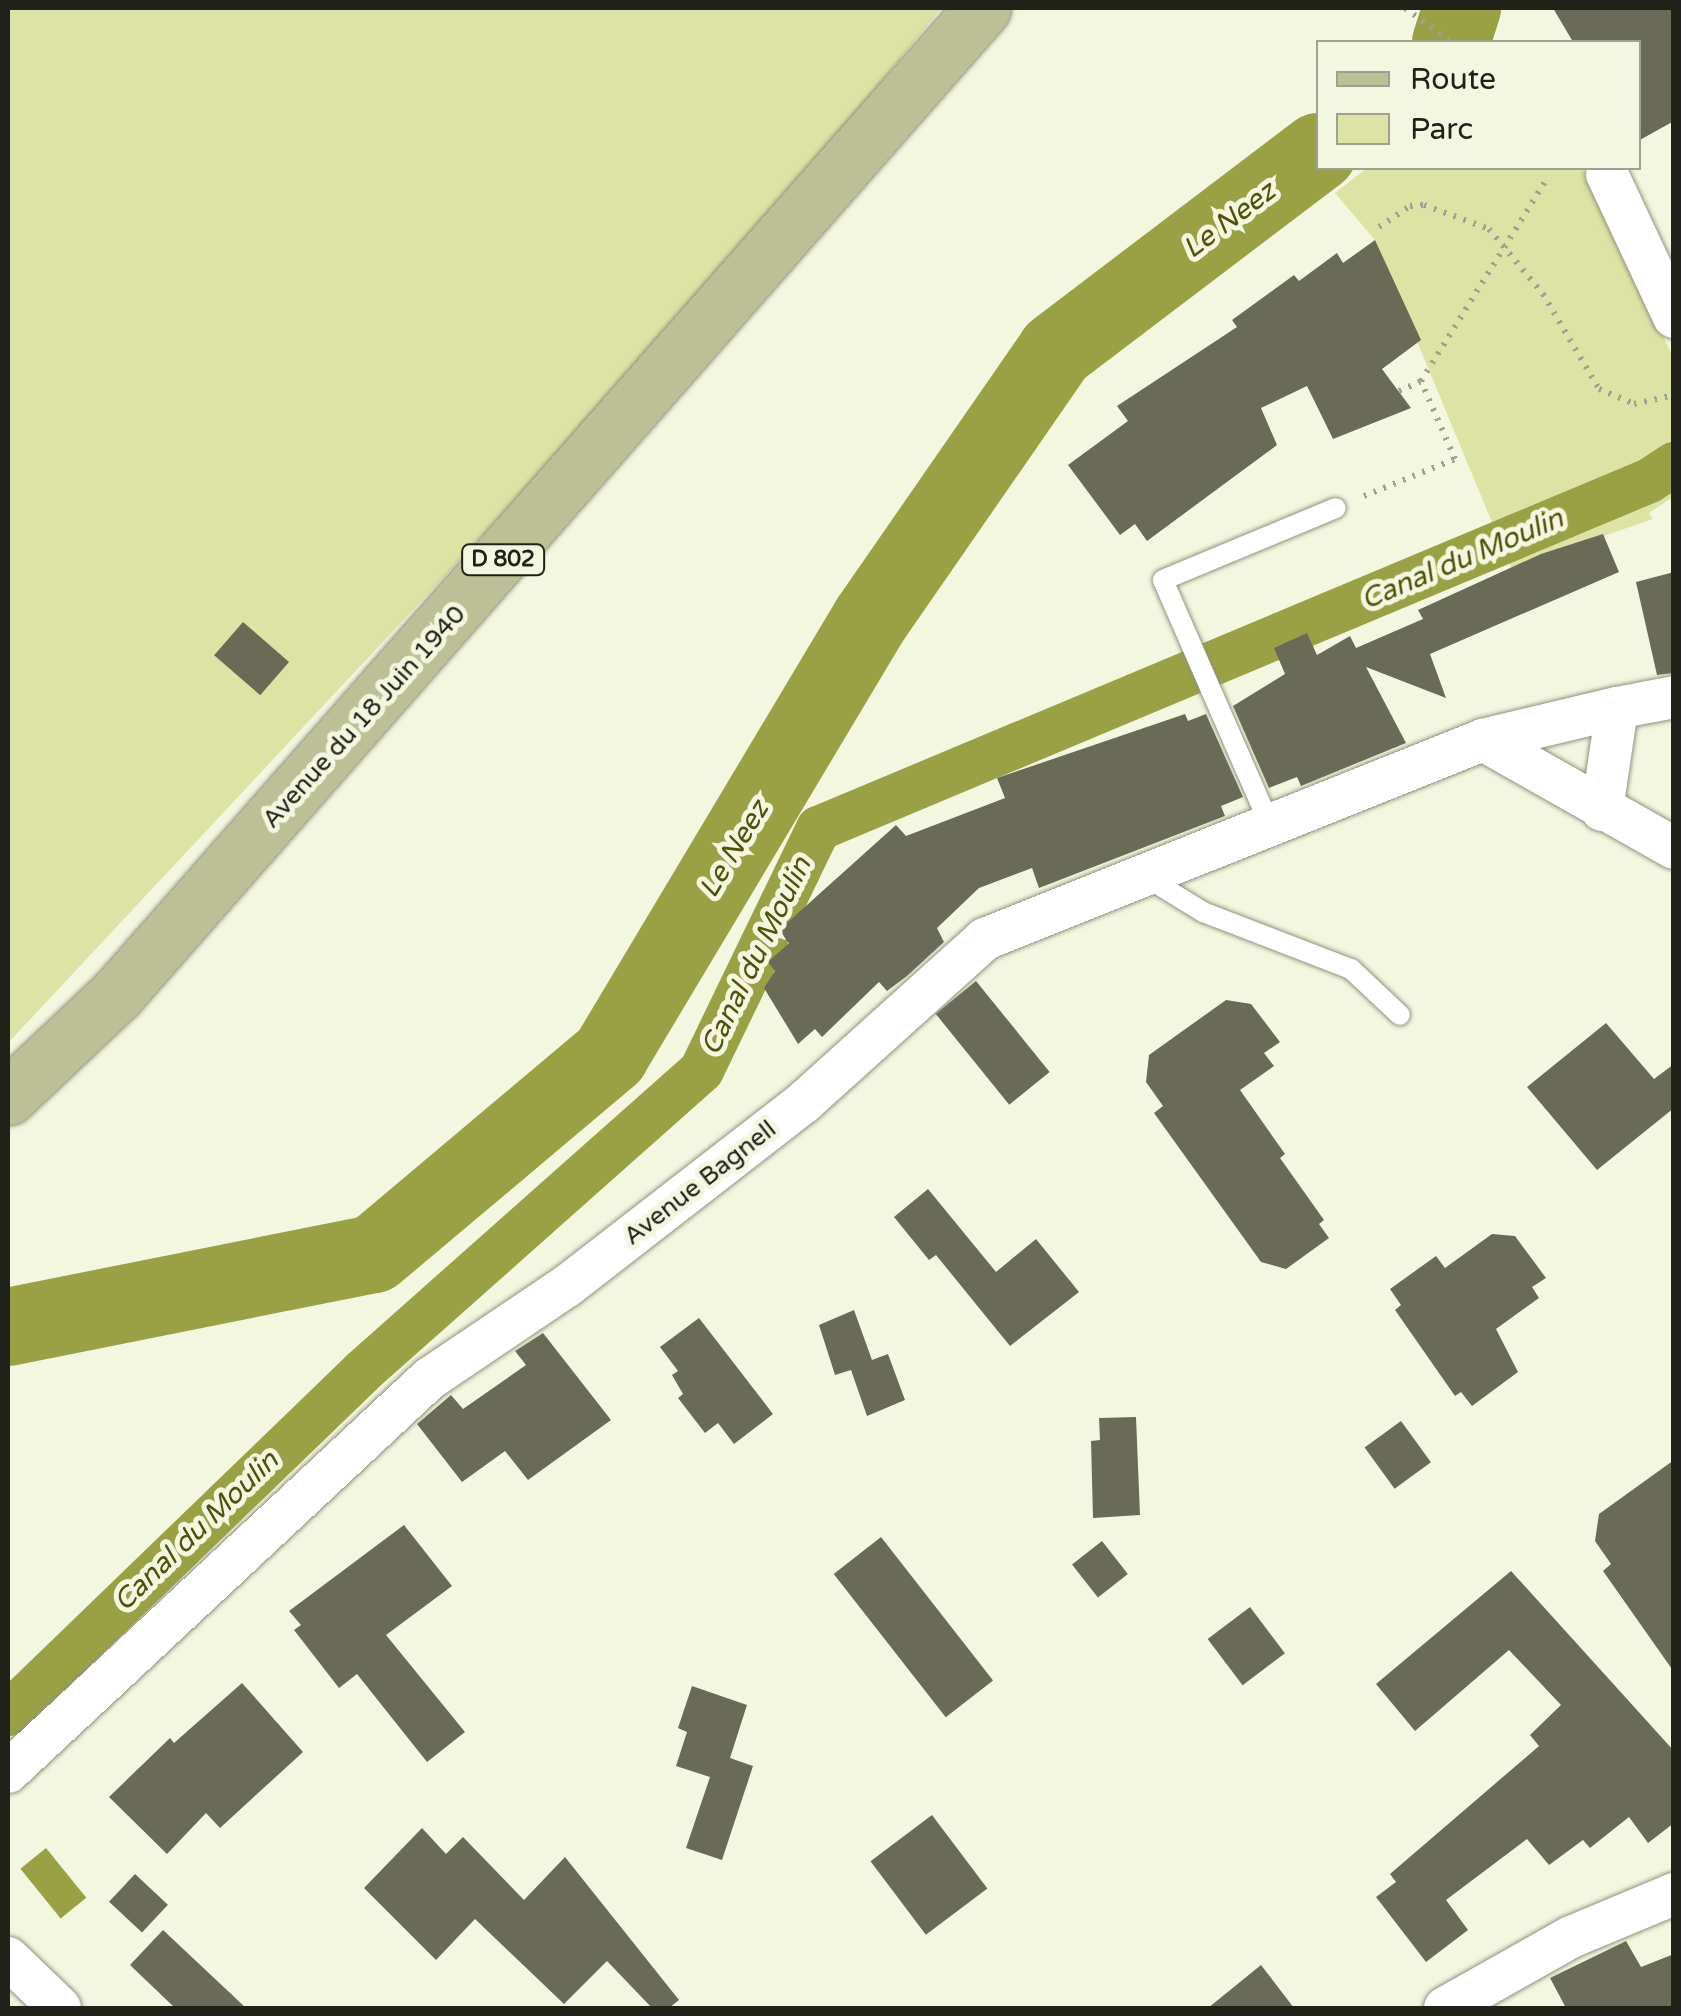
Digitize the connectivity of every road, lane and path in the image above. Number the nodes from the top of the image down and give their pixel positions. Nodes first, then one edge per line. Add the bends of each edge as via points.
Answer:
1 (983, 8) edge
2 (1405, 8) edge
3 (1449, 40) edge
4 (1543, 170) edge
5 (1607, 174) dead end
6 (1378, 228) dead end
7 (1504, 243) junction
8 (1674, 317) edge
9 (1422, 381) junction
10 (1399, 391) dead end
11 (1674, 394) edge
12 (1336, 508) joint
13 (1674, 698) edge
14 (1618, 708) junction
15 (1483, 740) junction
16 (1602, 810) junction
17 (1270, 825) junction
18 (1674, 848) edge
19 (1144, 876) junction
20 (1400, 1015) dead end
21 (8, 1097) edge
22 (8, 1772) edge
23 (1674, 1894) edge
24 (8, 1958) edge
25 (60, 2008) edge
26 (1445, 2008) edge

1 - 21 main road, Avenue du 18 Juin 1940 / D 802 via 169,936
2 - 3 path
4 - 7 path via 1548,177
5 - 8 street
6 - 7 path via 1424,204 1489,229
7 - 9 path
7 - 11 path via 1599,389 1634,404
9 - 10 path
9 - 12 path via 1454,459
12 - 17 lane via 1163,580
13 - 14 street, Avenue Bagnell
14 - 15 street, Avenue Bagnell
14 - 16 street
15 - 16 street
15 - 17 street, Avenue Bagnell
16 - 18 street
17 - 19 street, Avenue Bagnell
19 - 20 lane via 1202,912 1351,969
19 - 22 street, Avenue Bagnell via 986,940 804,1102 567,1286 430,1379
23 - 26 street via 1571,1937
24 - 25 street

